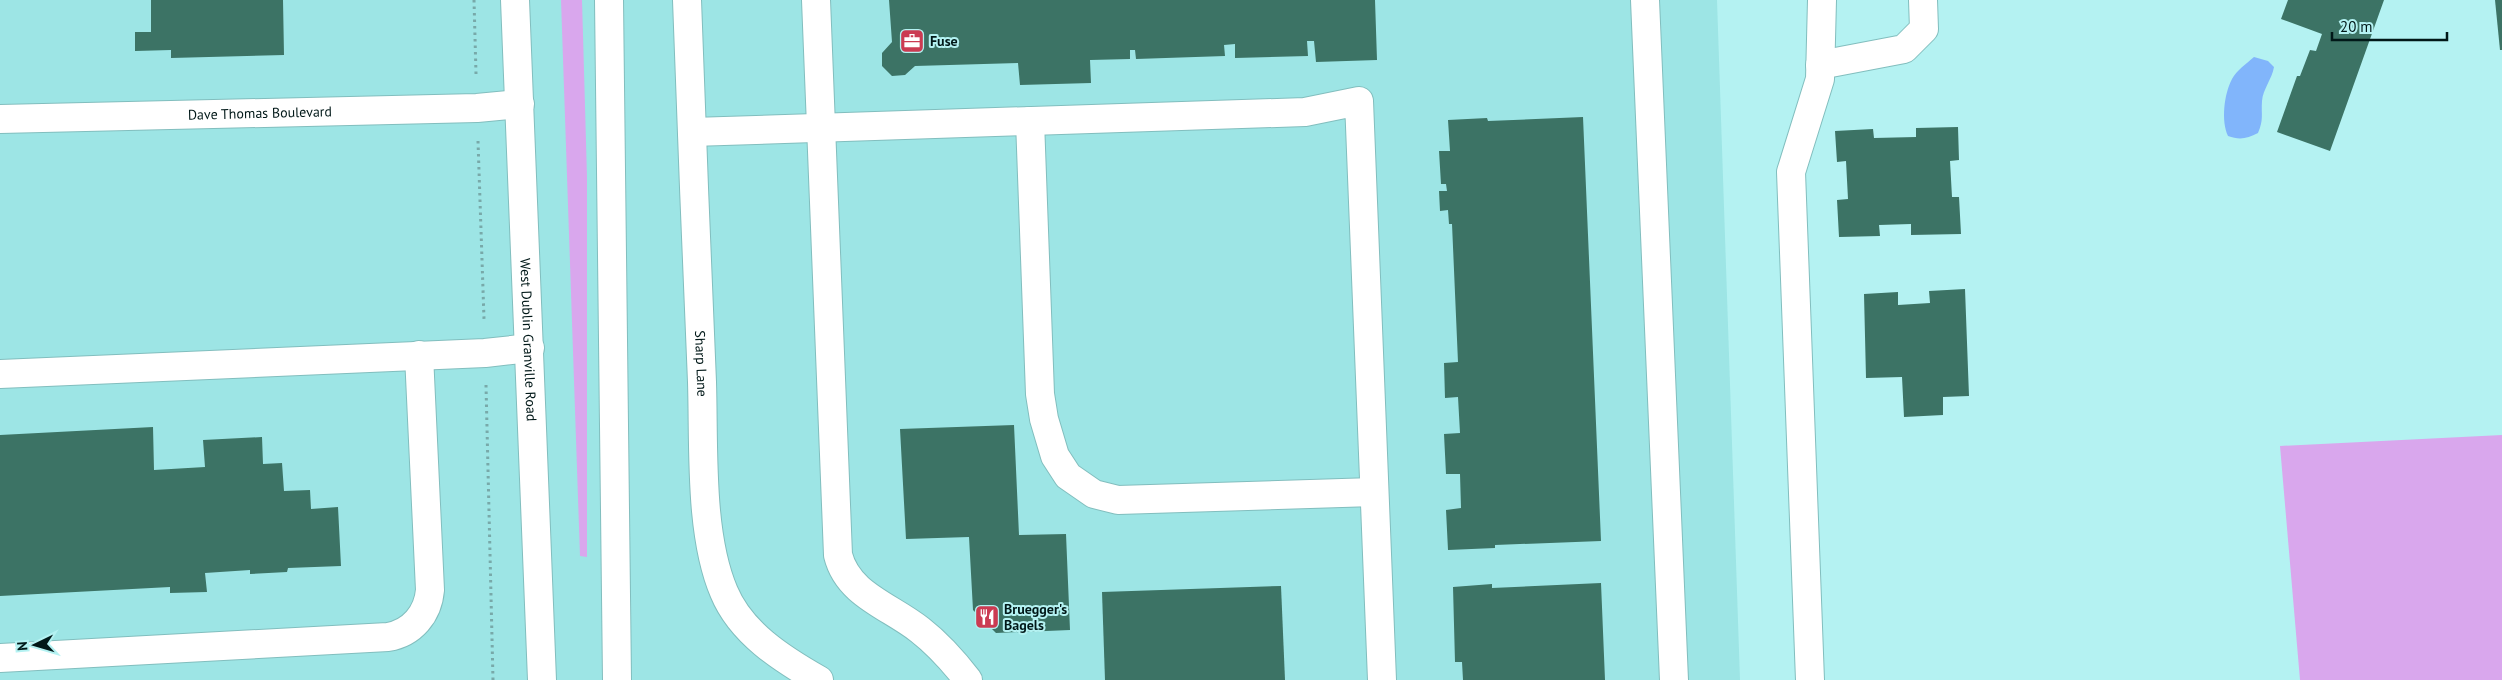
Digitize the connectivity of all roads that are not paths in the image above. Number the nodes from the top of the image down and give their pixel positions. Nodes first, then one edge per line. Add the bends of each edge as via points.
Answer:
1 (515, 0) edge
2 (609, 0) edge
3 (687, 0) edge
4 (816, 0) edge
5 (1645, 0) edge
6 (1822, 0) edge
7 (1924, 0) edge
8 (1820, 65) junction
9 (520, 104) junction
10 (0, 119) edge
11 (1030, 121) junction
12 (821, 128) junction
13 (692, 132) junction
14 (530, 348) junction
15 (420, 355) junction
16 (0, 374) edge
17 (1374, 492) junction
18 (0, 658) edge
19 (542, 680) edge
20 (617, 680) edge
21 (820, 680) edge
22 (968, 680) edge
23 (1382, 680) edge
24 (1674, 680) edge
25 (1810, 680) edge

1 - 9 main road, West Dublin Granville Road
2 - 20 main road
3 - 13 main road, Sharp Lane
4 - 12 main road
5 - 24 main road
6 - 8 main road
7 - 8 main road via 1924,29 1904,49
8 - 25 main road via 1820,79 1792,172
9 - 10 main road, Dave Thomas Boulevard via 476,108
9 - 14 main road, West Dublin Granville Road
11 - 12 main road
11 - 17 main road via 1040,394 1051,447 1068,476 1094,494 1118,500
11 - 17 main road via 1305,112 1359,101
12 - 13 main road
12 - 22 main road via 840,562 856,587 936,644
13 - 21 main road, Sharp Lane via 705,477 714,560 724,593 743,622 777,654
14 - 15 main road
14 - 19 main road, West Dublin Granville Road
15 - 16 main road
15 - 18 main road via 430,590 424,612 409,629 388,637
17 - 23 main road

